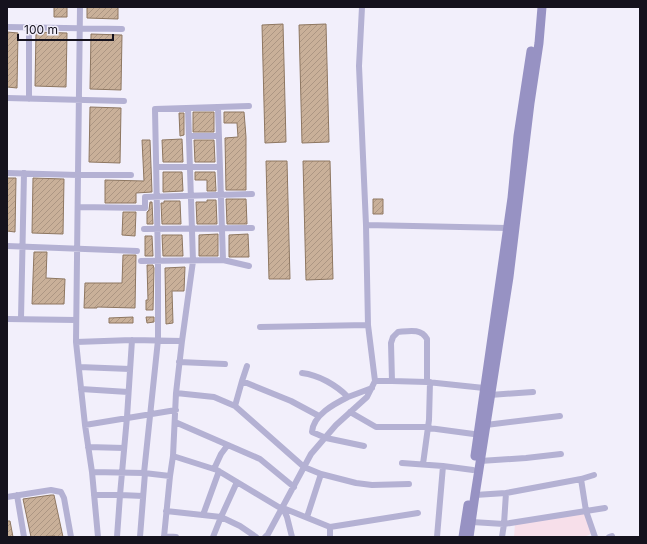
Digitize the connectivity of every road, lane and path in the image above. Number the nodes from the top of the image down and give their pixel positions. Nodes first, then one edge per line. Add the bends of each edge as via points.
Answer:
1 (80, 7) edge
2 (362, 7) edge
3 (542, 7) edge
4 (540, 21) junction
5 (7, 27) edge
6 (29, 27) junction
7 (80, 28) junction
8 (122, 29) dead end
9 (7, 98) edge
10 (29, 99) junction
11 (79, 100) junction
12 (124, 101) dead end
13 (249, 106) dead end
14 (188, 108) junction
15 (218, 108) junction
16 (189, 136) junction
17 (218, 136) junction
18 (157, 167) junction
19 (190, 167) junction
20 (220, 167) junction
21 (7, 173) edge
22 (24, 173) junction
23 (78, 175) junction
24 (131, 175) dead end
25 (252, 194) dead end
26 (221, 195) junction
27 (191, 196) junction
28 (157, 197) junction
29 (78, 207) junction
30 (366, 224) junction
31 (252, 228) dead end
32 (507, 228) junction
33 (144, 229) dead end
34 (158, 229) junction
35 (193, 229) junction
36 (223, 229) junction
37 (7, 246) edge
38 (22, 246) junction
39 (77, 248) junction
40 (137, 251) dead end
41 (223, 260) junction
42 (141, 261) dead end
43 (193, 261) junction
44 (158, 262) junction
45 (249, 266) dead end
46 (7, 319) edge
47 (21, 319) junction
48 (76, 320) junction
49 (368, 325) junction
50 (260, 327) dead end
51 (132, 340) junction
52 (158, 340) junction
53 (182, 341) junction
54 (76, 342) junction
55 (179, 362) junction
56 (225, 364) dead end
57 (247, 366) dead end
58 (79, 367) junction
59 (130, 368) junction
60 (302, 373) dead end
61 (242, 381) junction
62 (375, 381) junction
63 (392, 381) junction
64 (428, 382) junction
65 (372, 388) junction
66 (81, 389) junction
67 (128, 392) junction
68 (487, 392) junction
69 (533, 392) dead end
70 (176, 393) junction
71 (348, 397) junction
72 (235, 406) junction
73 (176, 410) junction
74 (350, 412) junction
75 (149, 414) junction
76 (319, 416) junction
77 (560, 416) dead end
78 (127, 417) junction
79 (175, 422) junction
80 (85, 425) junction
81 (486, 425) junction
82 (429, 428) junction
83 (481, 435) junction
84 (326, 438) junction
85 (227, 446) junction
86 (364, 446) dead end
87 (88, 447) junction
88 (124, 448) junction
89 (561, 454) dead end
90 (174, 456) junction
91 (480, 461) junction
92 (402, 463) dead end
93 (423, 464) junction
94 (443, 466) junction
95 (304, 467) junction
96 (216, 470) junction
97 (473, 470) junction
98 (92, 472) junction
99 (122, 473) junction
100 (144, 473) junction
101 (322, 474) junction
102 (594, 475) dead end
103 (170, 476) junction
104 (581, 480) junction
105 (237, 482) junction
106 (409, 484) dead end
107 (294, 487) junction
108 (506, 493) junction
109 (17, 495) junction
110 (94, 495) junction
111 (120, 495) junction
112 (475, 495) junction
113 (144, 496) junction
114 (7, 497) edge
115 (282, 508) junction
116 (606, 508) dead end
117 (166, 511) junction
118 (586, 511) junction
119 (418, 513) dead end
120 (203, 515) junction
121 (221, 517) junction
122 (307, 517) junction
123 (472, 522) junction
124 (504, 524) junction
125 (330, 527) junction
126 (24, 537) edge
127 (71, 537) edge
128 (98, 537) edge
129 (117, 537) edge
130 (140, 537) edge
131 (164, 537) edge
132 (176, 537) edge
133 (213, 537) edge
134 (256, 537) edge
135 (265, 537) edge
136 (292, 537) edge
137 (330, 537) edge
138 (437, 537) edge
139 (463, 537) edge
140 (469, 537) edge
141 (502, 537) edge
142 (595, 537) edge

1 - 7 street
2 - 30 street via 359,66
3 - 4 street
4 - 32 street via 532,44
4 - 68 street via 508,277
5 - 6 street
6 - 7 street
6 - 10 street
7 - 8 street
7 - 11 street
9 - 10 street
10 - 11 street
11 - 12 street
11 - 23 street
13 - 15 street
14 - 15 street
14 - 16 street
14 - 18 street via 155,109
15 - 17 street
16 - 17 street
16 - 19 street
17 - 20 street
18 - 19 street
18 - 28 street
19 - 20 street
19 - 27 street
20 - 26 street
21 - 22 street
22 - 23 street
22 - 38 street
23 - 24 street
23 - 29 street
25 - 26 street
26 - 27 street
26 - 36 street
27 - 28 street
27 - 35 street
28 - 29 street via 144,196 145,208
28 - 34 street
29 - 39 street
30 - 32 street
30 - 49 street
31 - 36 street
32 - 68 street
33 - 34 street
34 - 35 street
34 - 44 street
35 - 36 street
35 - 43 street
36 - 41 street
37 - 38 street
38 - 39 street
38 - 47 street
39 - 40 street
39 - 48 street
41 - 43 street
41 - 45 street
42 - 44 street
43 - 44 street
43 - 53 street
44 - 52 street
46 - 47 street
47 - 48 street
48 - 54 street
49 - 50 street
49 - 62 street
51 - 52 street
51 - 54 street
51 - 59 street
52 - 53 street
52 - 75 street
53 - 55 street
54 - 58 street
55 - 56 street
55 - 70 street
57 - 61 street
58 - 59 street
58 - 66 street
59 - 67 street
60 - 71 street via 328,382
61 - 72 street
61 - 76 street via 292,401
62 - 63 street
62 - 65 street
63 - 64 street
63 - 64 street via 393,337 398,332 417,331 425,334 427,339
64 - 68 street
64 - 82 street
65 - 71 street
65 - 74 street via 367,397
66 - 67 street
66 - 80 street
67 - 78 street
68 - 69 street
68 - 81 street
68 - 83 street
70 - 72 street via 214,397
70 - 73 street
71 - 76 street
72 - 95 street
73 - 75 street
73 - 79 street
74 - 82 street via 376,427
74 - 84 street
75 - 78 street
75 - 100 street
76 - 84 street via 312,432
77 - 81 street
78 - 80 street
78 - 88 street
79 - 85 street
79 - 90 street
80 - 87 street
81 - 83 street
82 - 83 street
82 - 93 street
83 - 91 street
83 - 97 street
84 - 86 street
84 - 95 street via 311,454
85 - 96 street via 221,454
85 - 107 street via 260,459
87 - 88 street
87 - 98 street
88 - 99 street
89 - 91 street
90 - 96 street
90 - 103 street
91 - 112 street
92 - 93 street
93 - 94 street
94 - 97 street
94 - 138 street
95 - 101 street
95 - 107 street
96 - 105 street
96 - 120 street
97 - 139 street
98 - 99 street
98 - 110 street
99 - 100 street
99 - 111 street
100 - 103 street
100 - 113 street
101 - 106 street via 372,485
101 - 122 street
102 - 104 street
103 - 117 street
104 - 108 street
104 - 118 street
105 - 115 street
105 - 121 street
107 - 115 street
108 - 112 street
108 - 124 street
109 - 114 street
109 - 126 street
109 - 127 street via 52,490 61,492
110 - 111 street
110 - 128 street
111 - 113 street
111 - 129 street
112 - 123 street
113 - 130 street
115 - 122 street
115 - 135 street
115 - 136 street
116 - 118 street
117 - 120 street
117 - 131 street
118 - 124 street
118 - 142 street
119 - 125 street
120 - 121 street
121 - 133 street
121 - 134 street
122 - 125 street
123 - 124 street
123 - 140 street
124 - 141 street
125 - 137 street
131 - 132 street

